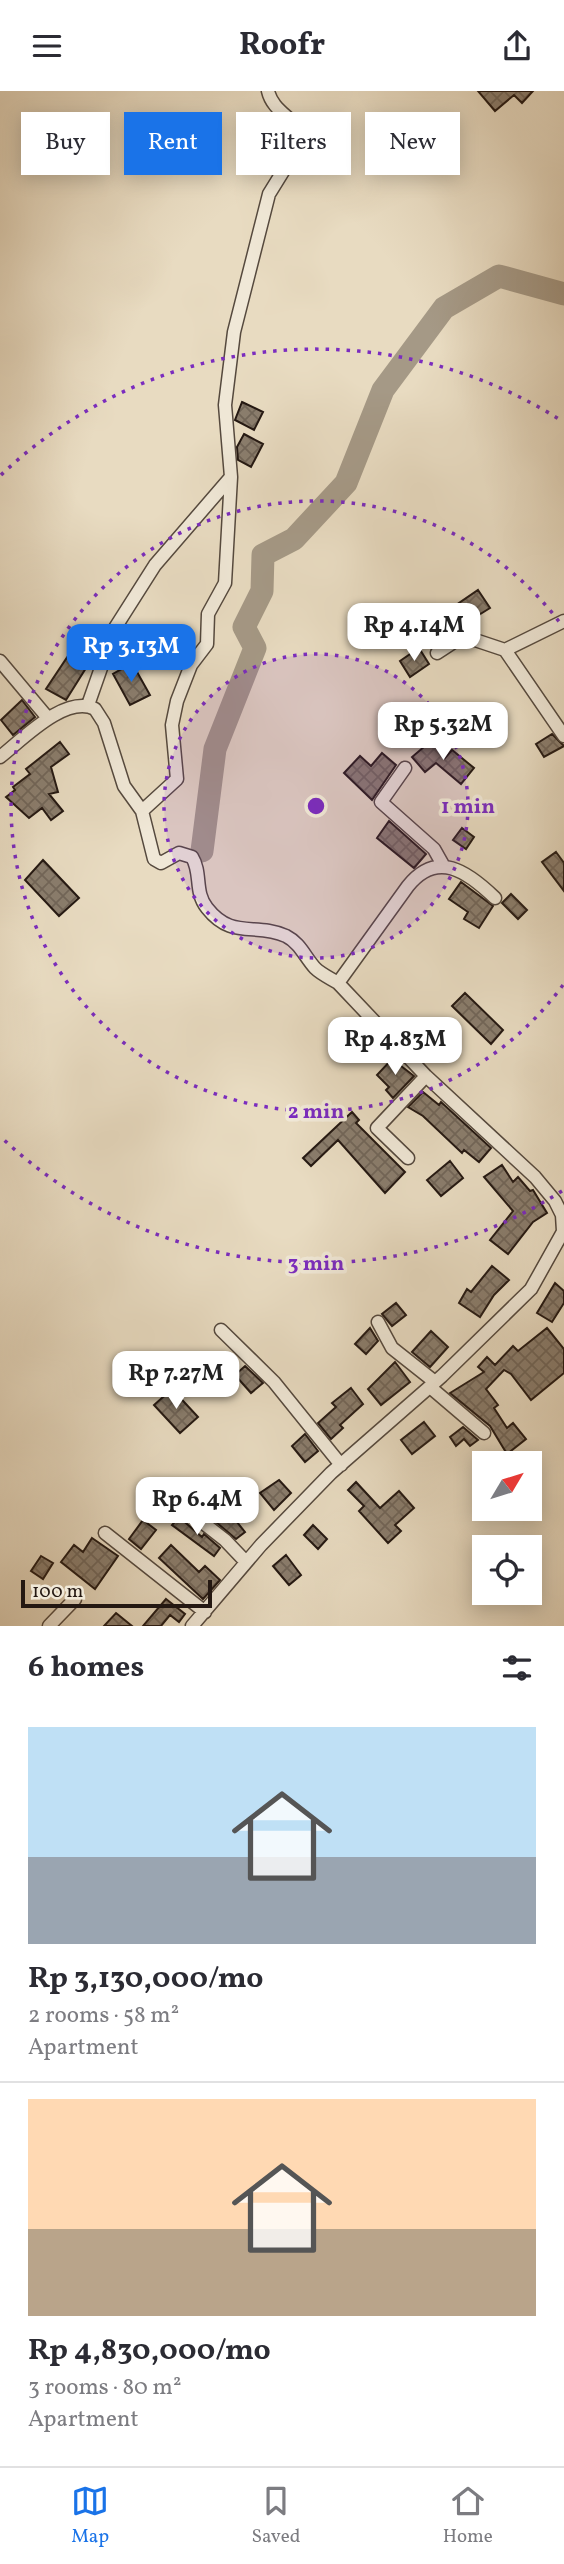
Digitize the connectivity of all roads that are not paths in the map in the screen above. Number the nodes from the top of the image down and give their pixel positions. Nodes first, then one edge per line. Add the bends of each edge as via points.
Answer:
1 (268, 91) edge
2 (231, 477) junction
3 (564, 621) edge
4 (505, 650) junction
5 (437, 653) dead end
6 (0, 661) edge
7 (88, 705) junction
8 (47, 717) junction
9 (564, 736) edge
10 (0, 757) edge
11 (405, 768) dead end
12 (142, 811) junction
13 (443, 865) junction
14 (495, 898) dead end
15 (338, 983) junction
16 (426, 1076) junction
17 (408, 1159) dead end
18 (564, 1230) edge
19 (378, 1322) dead end
20 (221, 1330) dead end
21 (433, 1385) junction
22 (484, 1433) dead end
23 (341, 1465) junction
24 (193, 1515) dead end
25 (105, 1533) dead end
26 (246, 1562) junction
27 (75, 1599) dead end
28 (205, 1612) junction
29 (49, 1626) edge
30 (192, 1626) edge

1 - 2 street via 303,139 269,194 234,333 225,405
2 - 7 street via 155,565 122,617
2 - 12 street via 225,583 211,604 207,644 186,674 172,725 177,779
3 - 4 street
4 - 5 street via 463,636
4 - 9 street
6 - 8 street
7 - 8 street
7 - 12 street via 104,723 120,776
8 - 10 street
11 - 13 street via 381,802 434,849
12 - 15 street via 155,859 160,863 179,853 192,857 198,870 198,892 219,921 233,929 290,938 318,971
13 - 14 street
13 - 15 street via 418,874
15 - 16 street
16 - 17 street via 377,1128
16 - 18 street via 535,1177 555,1201
18 - 21 street via 531,1289
19 - 21 street via 399,1355
20 - 23 street via 274,1382
21 - 22 street
21 - 23 street
23 - 26 street
24 - 26 street
25 - 28 street
26 - 28 street
27 - 29 street
28 - 30 street

